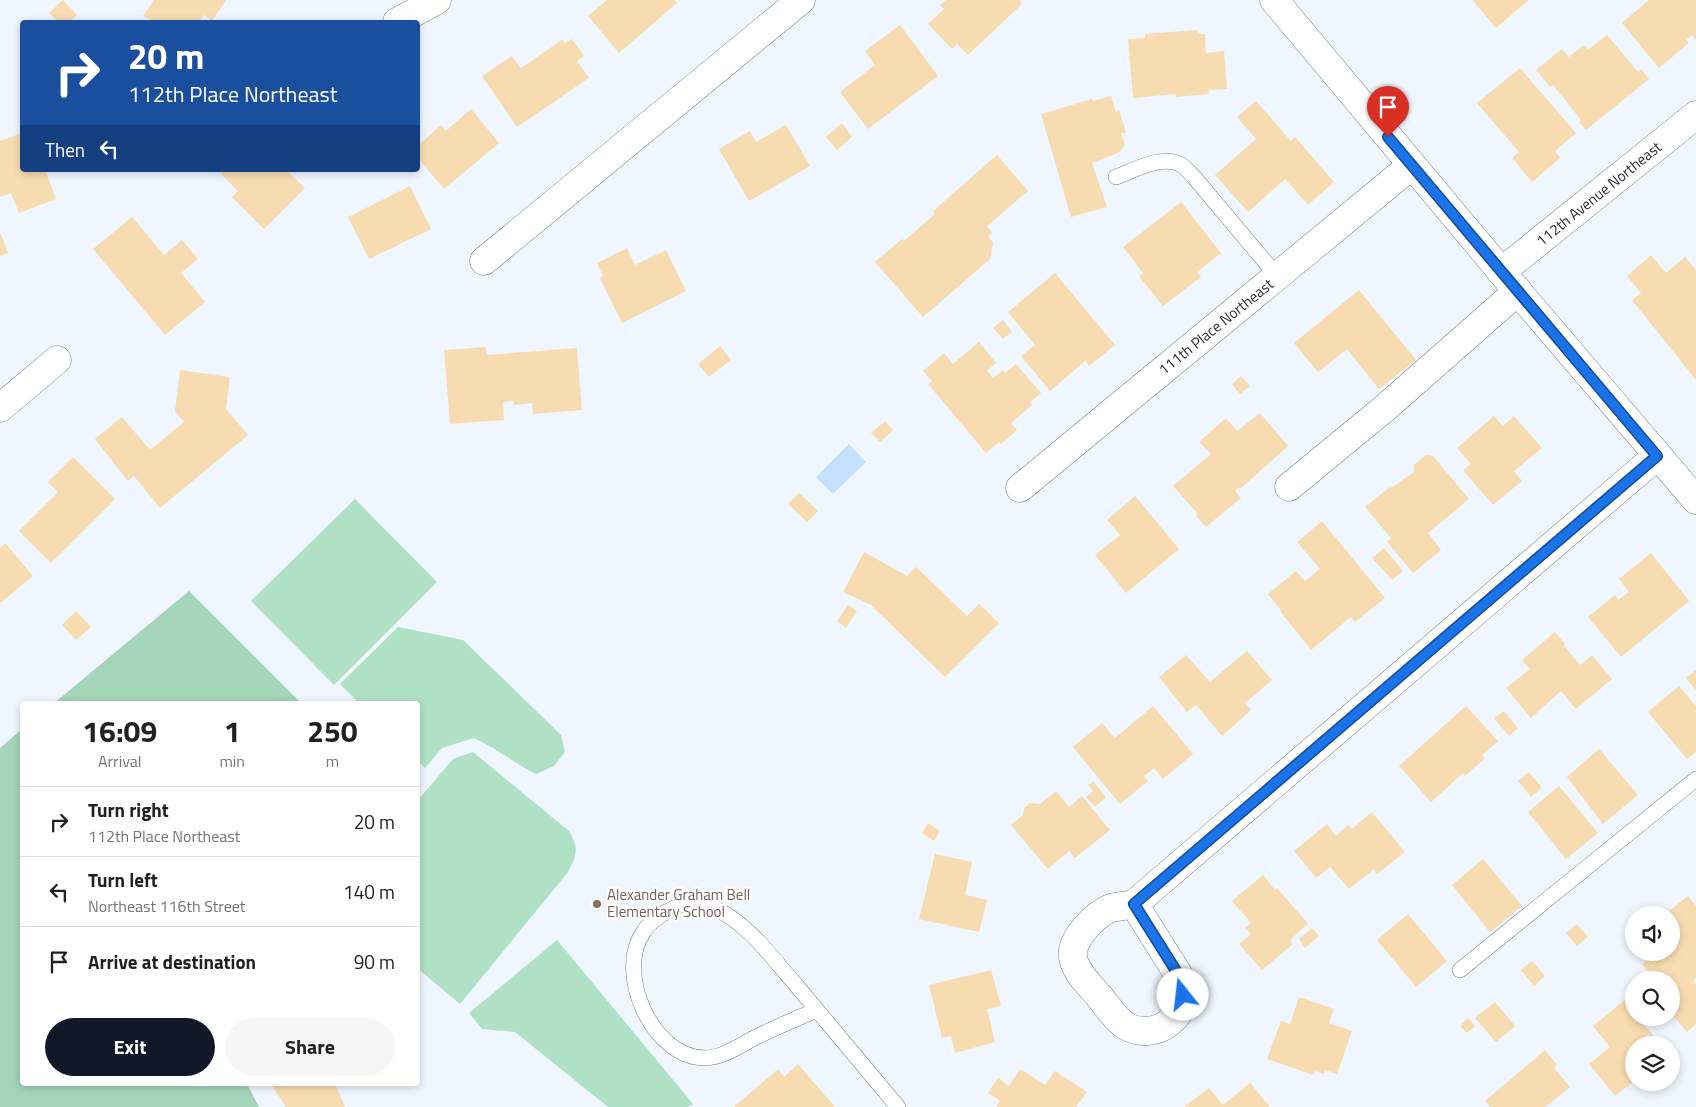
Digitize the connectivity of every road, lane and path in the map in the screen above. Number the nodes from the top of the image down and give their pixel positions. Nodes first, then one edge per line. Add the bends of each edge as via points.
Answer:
1 (438, 0) edge
2 (801, 0) edge
3 (1284, 4) edge
4 (401, 20) edge
5 (1696, 115) edge
6 (1412, 165) junction
7 (1116, 177) dead end
8 (484, 261) dead end
9 (1277, 276) junction
10 (1510, 282) junction
11 (57, 360) dead end
12 (0, 408) edge
13 (1657, 456) junction
14 (1289, 487) dead end
15 (1020, 488) dead end
16 (1696, 500) edge
17 (1696, 779) edge
18 (1134, 904) junction
19 (1460, 970) dead end
20 (816, 1010) junction
21 (898, 1107) edge

1 - 4 street
2 - 8 street
3 - 6 street
5 - 10 street, 112th Avenue Northeast
6 - 9 street, 111th Place Northeast
6 - 10 street
7 - 9 lane via 1158,162 1171,161 1182,165
9 - 15 street, 111th Place Northeast
10 - 13 street
10 - 14 street, 112th Avenue Northeast via 1385,408
11 - 12 street
13 - 16 street
13 - 18 street
17 - 19 lane
18 - 18 street via 1182,984 1182,1006 1177,1015 1169,1023 1146,1032 1122,1024 1077,969 1073,958 1075,941 1086,927 1111,908
20 - 20 lane via 742,926 713,908 682,904 663,914 644,931 635,952 634,977 641,1004 653,1028 668,1045 690,1057 708,1058 728,1052
20 - 21 lane

